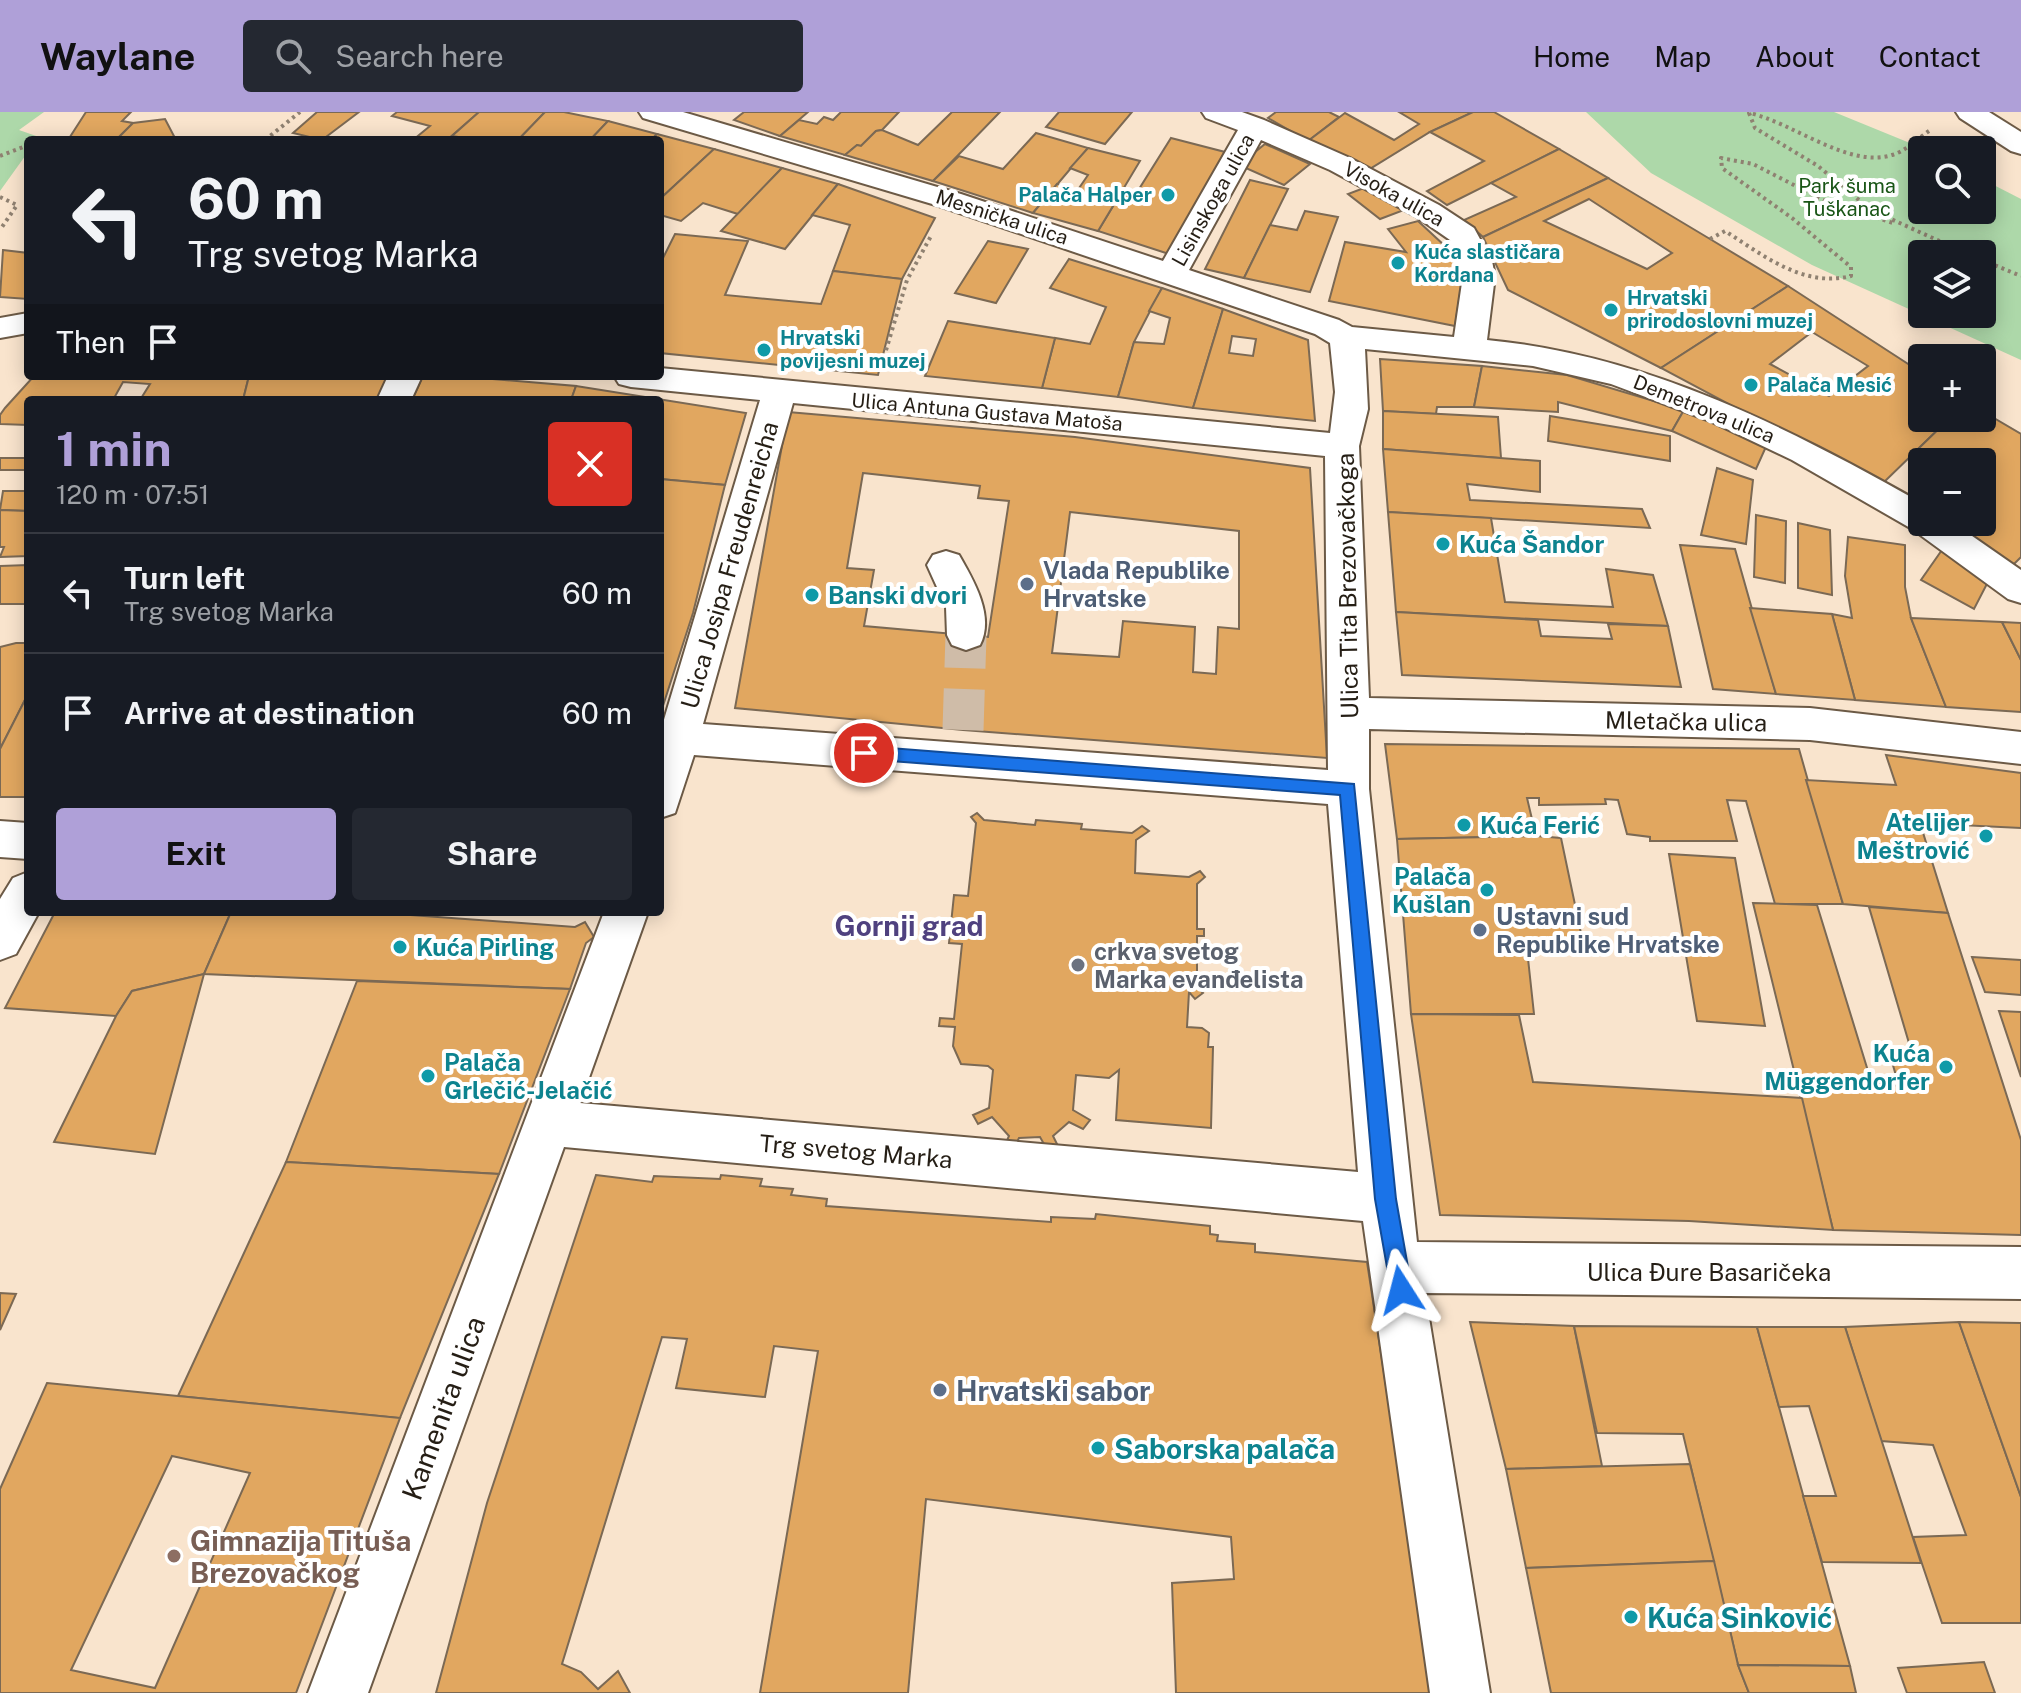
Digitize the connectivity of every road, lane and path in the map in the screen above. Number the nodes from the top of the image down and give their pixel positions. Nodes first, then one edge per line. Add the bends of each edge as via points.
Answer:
1 (300, 112) edge
2 (653, 112) edge
3 (1216, 112) edge
4 (1748, 112) edge
5 (1970, 112) edge
6 (1254, 126) junction
7 (1931, 129) dead end
8 (270, 136) edge
9 (2021, 145) edge
10 (24, 147) edge
11 (0, 156) edge
12 (0, 197) edge
13 (1893, 223) junction
14 (0, 230) edge
15 (932, 233) dead end
16 (1710, 239) dead end
17 (1934, 240) edge
18 (1996, 266) edge
19 (1171, 274) junction
20 (2021, 276) edge
21 (24, 324) edge
22 (0, 328) edge
23 (1345, 337) junction
24 (1469, 348) junction
25 (883, 361) dead end
26 (664, 380) edge
27 (779, 393) junction
28 (1342, 446) junction
29 (1908, 512) edge
30 (1945, 536) edge
31 (946, 565) dead end
32 (2021, 589) edge
33 (966, 635) tunnel mouth
34 (1349, 713) junction
35 (679, 738) junction
36 (2021, 748) edge
37 (664, 788) edge
38 (1348, 789) junction
39 (0, 839) edge
40 (24, 841) edge
41 (24, 898) edge
42 (625, 916) edge
43 (0, 940) edge
44 (549, 1123) junction
45 (1385, 1199) junction
46 (1398, 1266) junction
47 (2021, 1273) edge
48 (338, 1693) edge
49 (1460, 1693) edge

1 - 8 path
2 - 19 street, Mesnička ulica via 950,200
3 - 6 street, Visoka ulica
4 - 7 path via 1862,155 1889,157
4 - 13 path via 1755,128 1818,166
5 - 9 street
6 - 19 street, Lisinskoga ulica
6 - 24 street, Visoka ulica via 1340,164 1463,235 1479,276
10 - 11 path
12 - 14 path via 17,205
13 - 16 path via 1850,213 1762,166 1721,158 1722,168 1851,267 1851,276 1838,282 1810,279 1725,231
13 - 17 path
15 - 25 path via 907,280
18 - 20 path
19 - 23 street, Mesnička ulica
21 - 22 street
23 - 24 street, Demetrova ulica
23 - 28 street, Ulica Tita Brezovačkoga via 1350,350 1350,419
24 - 29 street, Demetrova ulica via 1575,362 1709,408 1804,452
26 - 27 street, Ulica Antuna Gustava Matoša
27 - 28 street, Ulica Antuna Gustava Matoša
27 - 35 street, Ulica Josipa Freudenreicha
28 - 34 street, Ulica Tita Brezovačkoga
30 - 32 street, Demetrova ulica
31 - 33 street via 965,607
34 - 36 street, Mletačka ulica via 1810,724
34 - 38 street, Ulica Tita Brezovačkoga
35 - 37 street
35 - 38 street via 960,745
38 - 45 street
39 - 40 street
41 - 43 street
42 - 44 street
44 - 45 street, Trg svetog Marka
44 - 48 street, Kamenita ulica
45 - 46 street
46 - 47 street, Ulica Đure Basaričeka via 1474,1271
46 - 49 street

